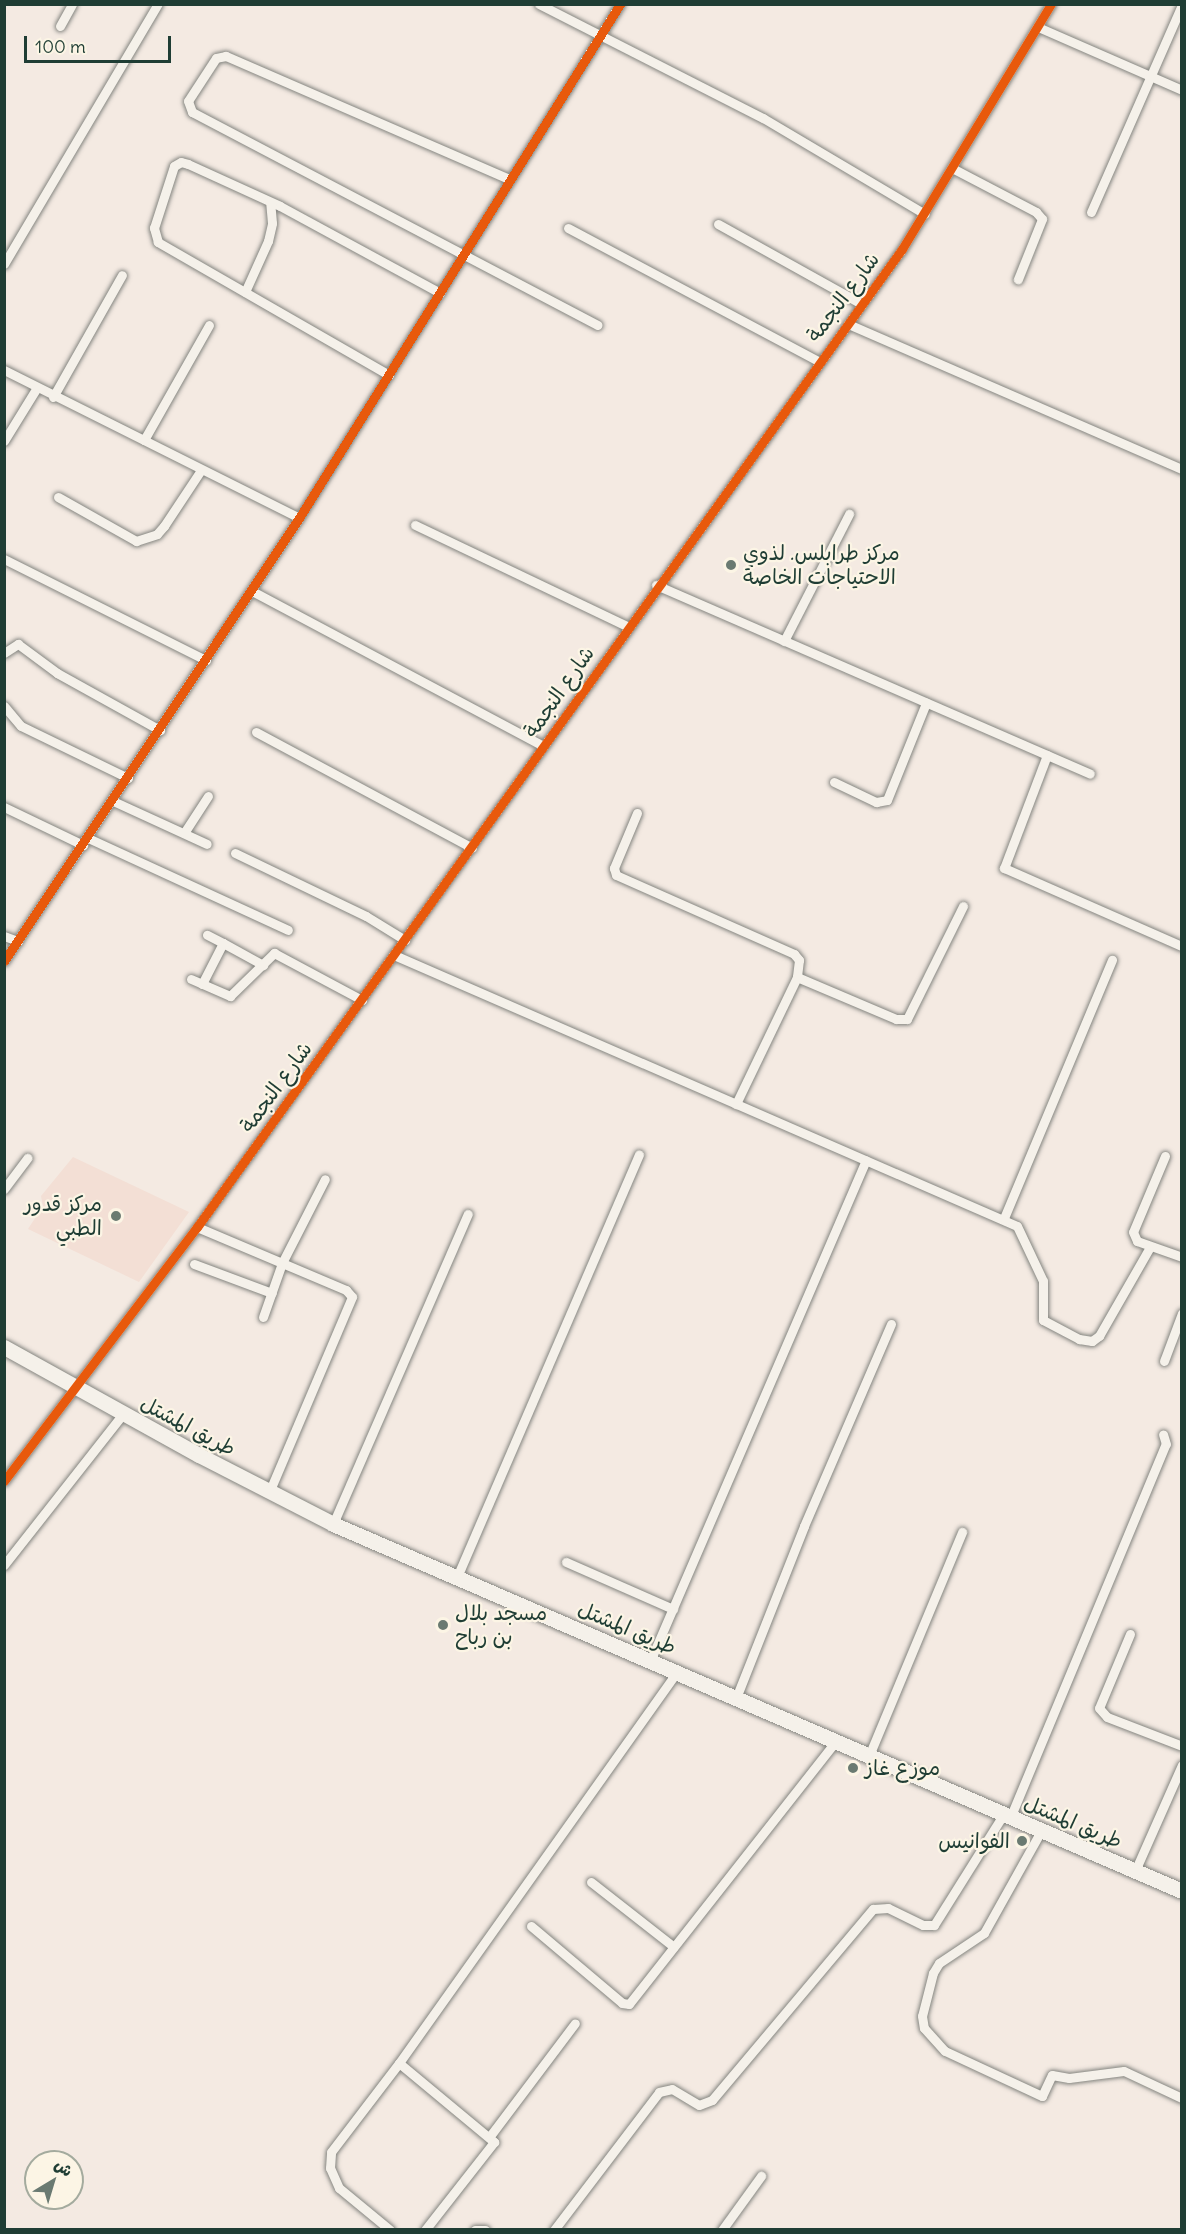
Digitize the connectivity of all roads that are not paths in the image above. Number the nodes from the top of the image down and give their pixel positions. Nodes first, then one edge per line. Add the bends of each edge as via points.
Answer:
1 (72, 4) edge
2 (158, 4) edge
3 (539, 4) edge
4 (620, 4) edge
5 (1051, 4) edge
6 (1182, 5) edge
7 (60, 26) dead end
8 (1038, 27) junction
9 (602, 34) junction
10 (1149, 76) junction
11 (1182, 90) edge
12 (952, 168) junction
13 (509, 179) junction
14 (270, 202) junction
15 (1091, 212) dead end
16 (925, 214) junction
17 (718, 224) dead end
18 (568, 228) dead end
19 (463, 255) junction
20 (4, 264) edge
21 (122, 275) dead end
22 (1018, 279) dead end
23 (245, 292) junction
24 (440, 293) junction
25 (862, 304) junction
26 (848, 324) junction
27 (209, 325) dead end
28 (597, 325) dead end
29 (818, 361) junction
30 (4, 370) edge
31 (389, 375) junction
32 (36, 389) junction
33 (53, 397) junction
34 (144, 440) junction
35 (4, 441) edge
36 (1182, 469) edge
37 (201, 470) junction
38 (58, 497) dead end
39 (849, 514) dead end
40 (299, 518) junction
41 (415, 525) dead end
42 (4, 559) edge
43 (656, 585) junction
44 (252, 591) junction
45 (627, 626) junction
46 (784, 641) junction
47 (4, 653) edge
48 (206, 660) junction
49 (926, 703) junction
50 (4, 706) edge
51 (160, 730) junction
52 (256, 732) dead end
53 (543, 746) junction
54 (1047, 755) junction
55 (1090, 774) dead end
56 (128, 778) junction
57 (834, 782) dead end
58 (208, 796) dead end
59 (113, 801) junction
60 (4, 807) edge
61 (637, 813) dead end
62 (184, 833) junction
63 (85, 841) junction
64 (207, 844) dead end
65 (472, 848) junction
66 (235, 853) dead end
67 (963, 906) dead end
68 (288, 930) dead end
69 (207, 935) dead end
70 (4, 936) edge
71 (405, 939) junction
72 (18, 941) junction
73 (223, 943) junction
74 (1182, 946) edge
75 (394, 955) junction
76 (1112, 960) dead end
77 (4, 961) edge
78 (263, 965) junction
79 (797, 977) junction
80 (191, 979) dead end
81 (202, 984) junction
82 (362, 1000) junction
83 (736, 1104) junction
84 (639, 1154) dead end
85 (1166, 1156) dead end
86 (27, 1158) dead end
87 (866, 1160) junction
88 (325, 1179) dead end
89 (4, 1189) edge
90 (468, 1214) dead end
91 (1004, 1218) junction
92 (197, 1227) junction
93 (1150, 1247) junction
94 (1182, 1257) edge
95 (282, 1263) junction
96 (194, 1264) dead end
97 (272, 1293) junction
98 (1182, 1313) edge
99 (263, 1317) dead end
100 (891, 1324) dead end
101 (4, 1347) edge
102 (1164, 1361) dead end
103 (76, 1386) junction
104 (123, 1414) junction
105 (1163, 1434) dead end
106 (4, 1481) edge
107 (269, 1493) junction
108 (333, 1524) junction
109 (962, 1532) dead end
110 (566, 1562) dead end
111 (4, 1565) edge
112 (457, 1577) junction
113 (673, 1609) junction
114 (1130, 1634) dead end
115 (651, 1659) junction
116 (677, 1672) junction
117 (736, 1698) junction
118 (835, 1742) junction
119 (1182, 1746) edge
120 (868, 1758) junction
121 (1182, 1765) edge
122 (1007, 1816) junction
123 (1041, 1831) junction
124 (1135, 1871) junction
125 (591, 1882) dead end
126 (1182, 1891) edge
127 (531, 1926) dead end
128 (674, 1947) junction
129 (575, 2023) dead end
130 (399, 2063) junction
131 (1182, 2098) edge
132 (490, 2136) junction
133 (761, 2176) dead end
134 (390, 2229) edge
135 (425, 2229) edge
136 (475, 2229) edge
137 (485, 2229) edge
138 (554, 2229) edge
139 (722, 2229) edge

1 - 7 street
2 - 20 street
3 - 9 street
4 - 9 street
5 - 8 street, شارع النجمة
6 - 10 street
8 - 10 street
8 - 12 street, شارع النجمة
9 - 13 street
9 - 16 street via 763,118
10 - 11 street
10 - 15 street
12 - 16 street, شارع النجمة
12 - 22 street via 1036,212 1042,219
13 - 19 street
13 - 19 street via 226,56 216,58 188,101 192,111
14 - 23 street via 272,223 268,241
14 - 23 street via 182,162 174,166 154,228 158,242
14 - 24 street
16 - 25 street, شارع النجمة
17 - 25 street
18 - 29 street
19 - 24 street
19 - 28 street
21 - 33 street
23 - 31 street
24 - 31 street
25 - 26 street, شارع النجمة
26 - 29 street, شارع النجمة
26 - 36 street
27 - 34 street
29 - 43 street, شارع النجمة
30 - 32 street
31 - 40 street
32 - 33 street
32 - 35 street
33 - 34 street
34 - 37 street
37 - 38 street via 157,534 136,541
37 - 40 street
39 - 46 street
40 - 44 street
41 - 45 street
42 - 48 street
43 - 45 street, شارع النجمة
43 - 46 street
44 - 48 street
44 - 53 street
45 - 53 street, شارع النجمة
46 - 49 street
47 - 51 street via 18,644 57,673
48 - 51 street
49 - 54 street
49 - 57 street via 887,801 876,801
50 - 56 street via 21,726
51 - 56 street
52 - 65 street
53 - 65 street, شارع النجمة
54 - 55 street
54 - 74 street via 1004,868
56 - 59 street
58 - 62 street
59 - 62 street
59 - 63 street
60 - 63 street
61 - 79 street via 614,868 616,875 794,954 800,967
62 - 64 street
63 - 68 street
63 - 72 street
65 - 71 street, شارع النجمة
66 - 71 street
67 - 79 street via 906,1019 896,1019
69 - 73 street
70 - 72 street
71 - 75 street, شارع النجمة
72 - 77 street
73 - 78 street
73 - 81 street
75 - 82 street, شارع النجمة
75 - 83 street
76 - 91 street
78 - 81 street via 230,996
78 - 82 street via 274,953
79 - 83 street
80 - 81 street
82 - 92 street, شارع النجمة
83 - 87 street
84 - 112 street
85 - 93 street via 1133,1232 1137,1241
86 - 89 street
87 - 91 street
87 - 113 street
88 - 95 street
90 - 108 street
91 - 93 street via 1017,1226 1038,1264 1043,1281 1043,1320 1087,1341 1099,1336
92 - 95 street
92 - 103 street, شارع النجمة
93 - 94 street
95 - 97 street
95 - 107 street via 346,1290 352,1302
96 - 97 street
97 - 99 street
98 - 102 street
100 - 117 street via 804,1526
101 - 103 main road, طريق المشتل
103 - 104 main road, طريق المشتل
103 - 106 street, شارع النجمة
104 - 107 main road, طريق المشتل
104 - 111 street
105 - 122 street via 1166,1444
107 - 108 main road, طريق المشتل
108 - 112 main road, طريق المشتل
109 - 120 street
110 - 113 street
112 - 115 main road, طريق المشتل
113 - 115 street
114 - 119 street via 1099,1708 1107,1717
115 - 116 main road, طريق المشتل
116 - 117 main road, طريق المشتل
116 - 130 street
117 - 118 main road, طريق المشتل
118 - 120 main road, طريق المشتل
118 - 128 street
120 - 122 main road, طريق المشتل
121 - 124 street
122 - 123 main road, طريق المشتل
122 - 138 street via 934,1925 923,1925 888,1908 873,1909 712,2100 699,2105 672,2089 659,2092
123 - 124 main road, طريق المشتل
123 - 131 street via 984,1933 939,1963 933,1973 922,2016 924,2028 952,2055 1042,2096 1052,2075 1069,2078 1124,2071
124 - 126 main road, طريق المشتل
125 - 128 street
127 - 128 street via 629,2004
129 - 132 street
130 - 132 street
130 - 134 street via 331,2152 329,2160 339,2188
132 - 135 street via 494,2142
133 - 139 street
136 - 137 street

